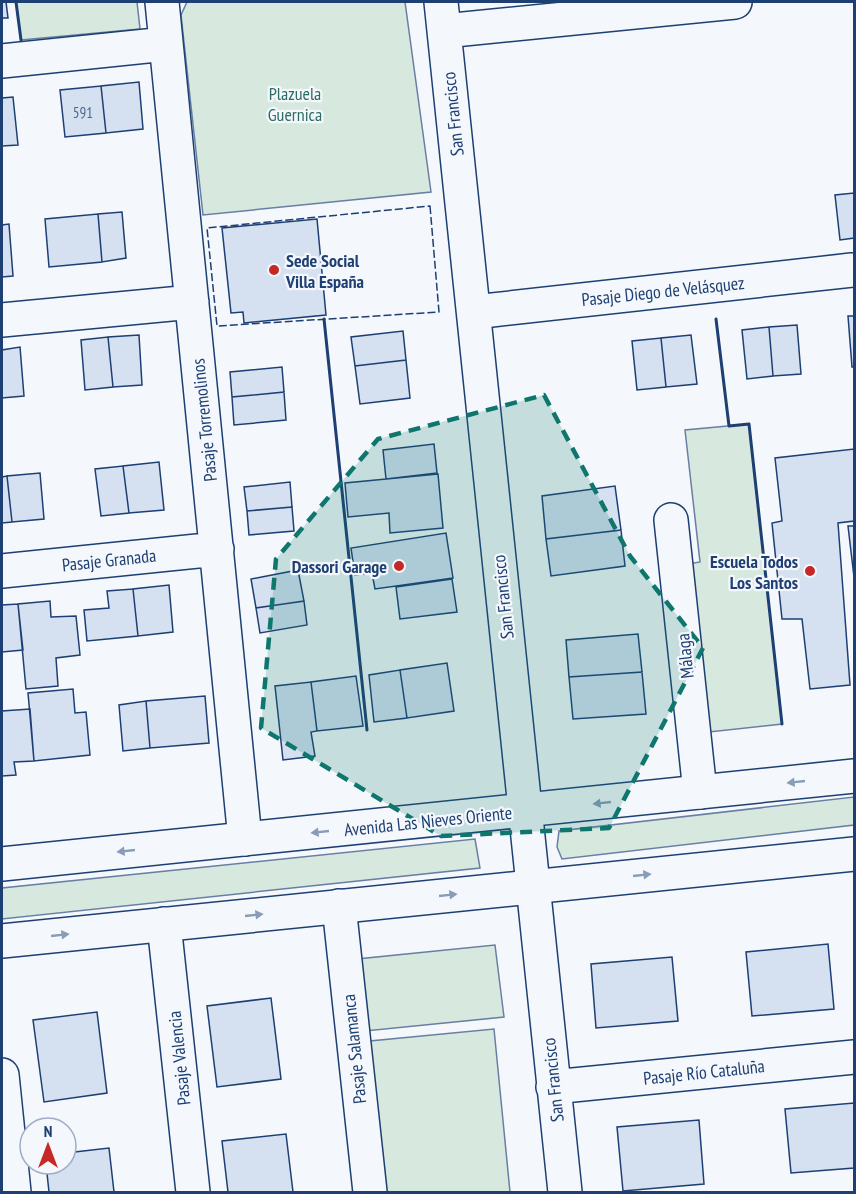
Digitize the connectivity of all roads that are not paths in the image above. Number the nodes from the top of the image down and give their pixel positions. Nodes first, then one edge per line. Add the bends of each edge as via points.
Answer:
1 (162, 2) edge
2 (735, 2) edge
3 (443, 16) edge
4 (165, 44) junction
5 (2, 61) edge
6 (852, 270) dead end
7 (192, 302) junction
8 (474, 312) junction
9 (2, 320) edge
10 (671, 520) dead end
11 (217, 549) junction
12 (2, 571) edge
13 (855, 776) edge
14 (700, 792) junction
15 (525, 811) junction
16 (245, 839) junction
17 (855, 854) edge
18 (2, 864) edge
19 (532, 887) junction
20 (339, 906) junction
21 (164, 924) junction
22 (2, 941) edge
23 (855, 1057) edge
24 (2, 1075) edge
25 (553, 1088) junction
26 (14, 1192) edge
27 (193, 1192) edge
28 (370, 1192) edge
29 (565, 1192) edge

1 - 4 street, Pasaje Torremolinos
2 - 3 street
3 - 8 street, San Francisco
4 - 5 street
4 - 7 street, Pasaje Torremolinos
6 - 8 street, Pasaje Diego de Velásquez
7 - 9 street
7 - 11 street, Pasaje Torremolinos
8 - 15 street, San Francisco
10 - 14 street, Málaga
11 - 12 street, Pasaje Granada
11 - 16 street, Pasaje Torremolinos
13 -> 14 street, Avenida Las Nieves Oriente
14 -> 15 street, Avenida Las Nieves Oriente
15 -> 16 street, Avenida Las Nieves Oriente
15 - 19 street, San Francisco
16 -> 18 street, Avenida Las Nieves Oriente
19 -> 17 street
20 -> 19 street
19 - 25 street, San Francisco
21 -> 20 street
20 - 28 street, Pasaje Salamanca
22 -> 21 street
21 - 27 street, Pasaje Valencia
23 - 25 street, Pasaje Río Cataluña
24 - 26 street
25 - 29 street, San Francisco

